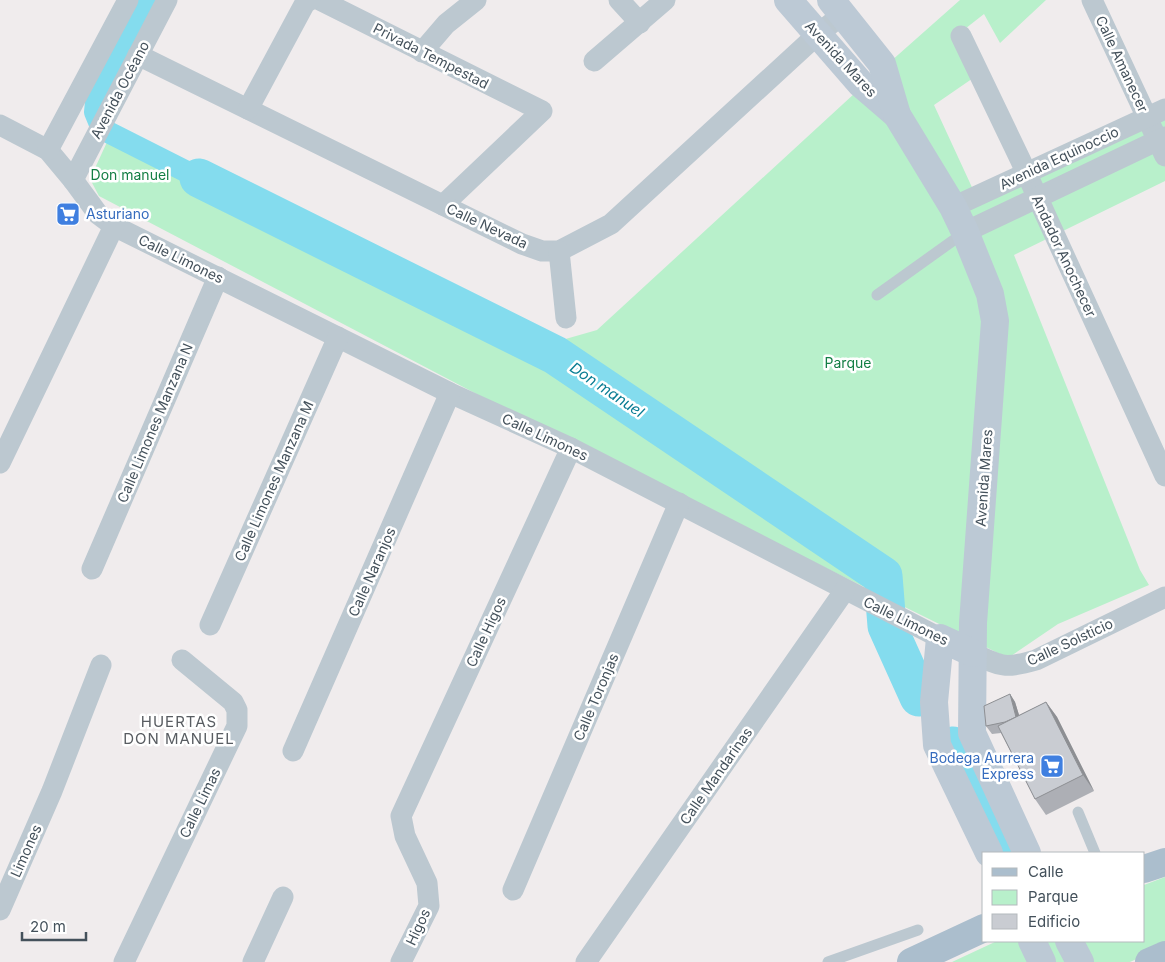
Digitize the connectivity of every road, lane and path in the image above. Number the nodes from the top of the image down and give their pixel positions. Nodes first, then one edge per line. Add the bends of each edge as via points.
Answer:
1 (128, 0) edge
2 (167, 0) edge
3 (310, 0) edge
4 (320, 0) edge
5 (476, 0) edge
6 (619, 0) edge
7 (665, 0) edge
8 (788, 0) edge
9 (1092, 0) edge
10 (837, 7) edge
11 (640, 23) junction
12 (818, 34) junction
13 (961, 36) dead end
14 (422, 52) junction
15 (138, 55) junction
16 (594, 61) dead end
17 (248, 109) junction
18 (1156, 113) edge
19 (897, 115) junction
20 (2, 130) edge
21 (1163, 144) edge
22 (48, 150) junction
23 (1026, 174) junction
24 (73, 180) junction
25 (1036, 196) junction
26 (442, 205) junction
27 (953, 207) junction
28 (114, 226) junction
29 (965, 232) junction
30 (559, 251) junction
31 (218, 277) junction
32 (877, 295) dead end
33 (566, 318) dead end
34 (338, 337) junction
35 (450, 393) junction
36 (571, 448) junction
37 (0, 463) edge
38 (1165, 476) edge
39 (679, 503) junction
40 (92, 569) dead end
41 (845, 590) junction
42 (1165, 597) edge
43 (210, 625) dead end
44 (940, 638) junction
45 (973, 653) junction
46 (182, 660) dead end
47 (101, 665) dead end
48 (293, 751) dead end
49 (1078, 812) dead end
50 (989, 852) edge
51 (1027, 852) edge
52 (1095, 852) edge
53 (1165, 862) edge
54 (1145, 869) edge
55 (513, 890) dead end
56 (428, 891) joint
57 (283, 897) dead end
58 (0, 910) edge
59 (982, 929) edge
60 (918, 930) dead end
61 (1032, 942) edge
62 (1070, 942) edge
63 (1165, 955) edge
64 (124, 962) edge
65 (253, 962) edge
66 (401, 962) edge
67 (586, 962) edge
68 (828, 962) edge
69 (911, 962) edge
70 (1042, 962) edge
71 (1080, 962) edge
72 (1150, 962) edge

1 - 22 street
2 - 15 street, Avenida Océano
3 - 17 street
4 - 14 street, Privada Tempestad
5 - 14 street via 446,24
6 - 11 street
7 - 11 street
8 - 12 main road, Avenida Mares
9 - 18 street, Calle Amanecer
10 - 12 street
10 - 19 main road, Avenida Mares via 882,64
11 - 16 street
12 - 19 main road, Avenida Mares via 861,84
12 - 30 street via 611,224
13 - 23 street, Andador Anochecer
14 - 26 street, Privada Tempestad via 542,111
15 - 17 street, Calle Nevada
15 - 24 street, Avenida Océano
17 - 26 street, Calle Nevada
18 - 21 street, Calle Amanecer
18 - 23 street, Avenida Equinoccio
19 - 27 main road, Avenida Mares
20 - 22 street, Calle Limones
21 - 25 street, Avenida Equinoccio
22 - 24 street, Calle Limones
23 - 25 street, Andador Anochecer
23 - 27 street, Avenida Equinoccio
24 - 28 street, Calle Limones via 98,214
25 - 29 street, Avenida Equinoccio
25 - 38 street, Andador Anochecer
26 - 30 street, Calle Nevada via 522,244 542,251
27 - 29 main road, Avenida Mares
28 - 31 street, Calle Limones
28 - 37 street
29 - 32 lane
29 - 45 main road, Avenida Mares via 990,294 995,322
30 - 33 street
31 - 34 street, Calle Limones
31 - 40 street, Calle Limones Manzana N
34 - 35 street, Calle Limones
34 - 43 street, Calle Limones Manzana M
35 - 36 street, Calle Limones
35 - 48 street, Calle Naranjos
36 - 39 street, Calle Limones
36 - 56 street, Calle Higos via 401,816 405,836
39 - 41 street, Calle Limones
39 - 55 street, Calle Toronjas
41 - 44 street, Calle Limones
41 - 67 street, Calle Mandarinas
42 - 45 street, Calle Solsticio via 1036,660 1016,666 1000,666
44 - 45 main road, Calle Limones
44 - 50 main road via 934,702 937,745
45 - 51 main road, Avenida Mares via 972,733
46 - 64 street, Calle Limas via 233,702 237,710 237,726
47 - 58 street, Limones via 52,791
49 - 52 lane
53 - 54 main road
56 - 66 street, Higos via 429,906
57 - 65 street
59 - 69 main road
60 - 68 lane
61 - 70 main road
62 - 71 main road
63 - 72 main road

